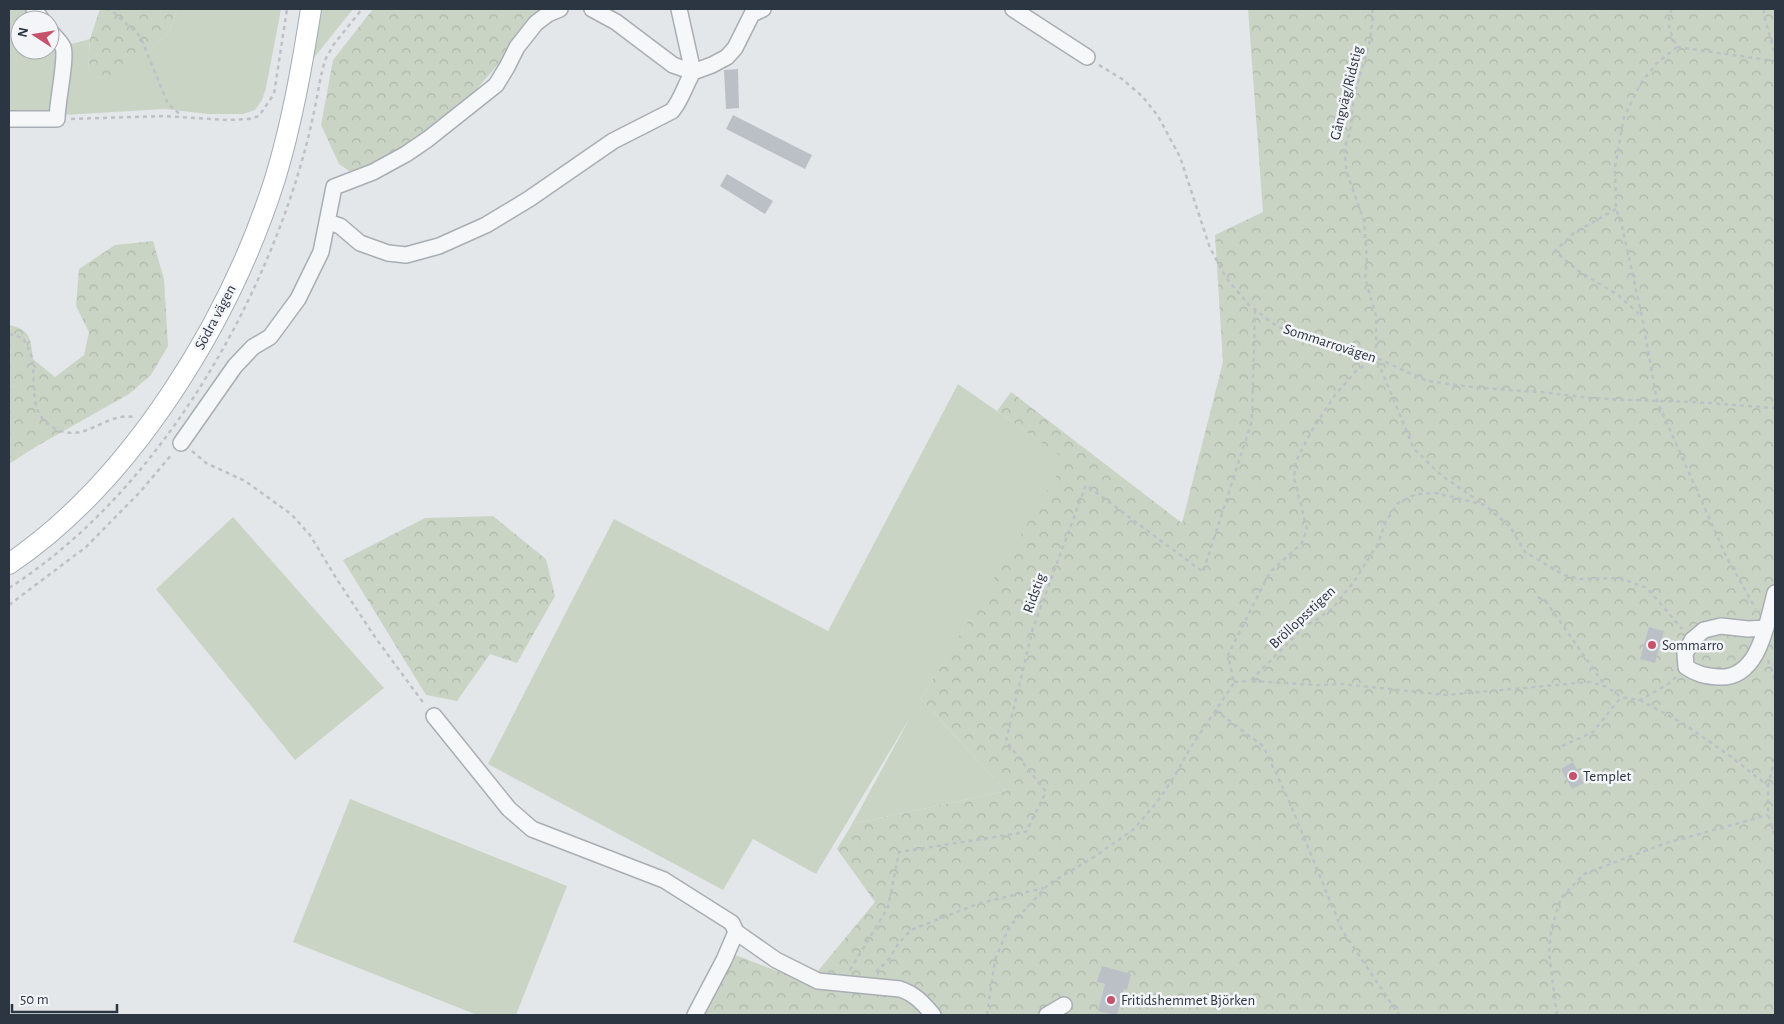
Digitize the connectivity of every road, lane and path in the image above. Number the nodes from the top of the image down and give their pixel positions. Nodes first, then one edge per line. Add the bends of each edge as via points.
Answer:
1 (106, 9) edge
2 (287, 9) edge
3 (311, 9) edge
4 (560, 9) edge
5 (592, 9) edge
6 (679, 9) edge
7 (764, 9) edge
8 (1013, 9) edge
9 (1372, 9) edge
10 (1672, 9) edge
11 (1764, 9) edge
12 (60, 43) edge
13 (1677, 47) junction
14 (1775, 55) edge
15 (1087, 57) joint
16 (1775, 61) edge
17 (693, 72) junction
18 (184, 117) junction
19 (9, 119) edge
20 (57, 119) junction
21 (1616, 209) junction
22 (328, 222) junction
23 (1255, 310) junction
24 (1642, 317) junction
25 (9, 334) edge
26 (1376, 357) junction
27 (1657, 401) junction
28 (1775, 408) edge
29 (150, 423) junction
30 (181, 443) junction
31 (1485, 505) junction
32 (9, 564) edge
33 (1775, 593) edge
34 (1538, 597) dead end
35 (9, 605) edge
36 (1766, 628) junction
37 (1692, 640) junction
38 (1686, 667) junction
39 (1250, 681) junction
40 (1234, 682) junction
41 (1607, 687) junction
42 (1621, 697) junction
43 (1640, 700) junction
44 (1215, 710) junction
45 (434, 716) joint
46 (1562, 746) dead end
47 (1775, 757) edge
48 (1768, 786) junction
49 (1768, 815) junction
50 (1775, 837) edge
51 (1045, 888) junction
52 (736, 932) junction
53 (840, 984) junction
54 (862, 986) junction
55 (1064, 1005) dead end
56 (695, 1015) edge
57 (933, 1015) edge
58 (987, 1015) edge
59 (1047, 1015) edge
60 (1399, 1015) edge
61 (1557, 1015) edge

1 - 18 path via 140,36 168,104
2 - 18 path via 274,94 259,116 228,120
3 - 29 main road, Södra vägen via 294,108 274,180 253,238 212,326
4 - 22 street via 536,22 517,47 496,85 428,139 381,167 334,187
5 - 17 street via 616,22 673,65
6 - 17 street
7 - 17 street via 752,14 727,57
8 - 15 street
9 - 26 path, Gångväg/Ridstig via 1370,41 1354,96 1350,133 1344,149 1347,173 1364,221 1365,278 1376,316
10 - 13 path via 1668,27
11 - 14 path
12 - 20 street via 64,62
13 - 16 path
13 - 21 path via 1640,83 1624,117 1615,167
15 - 23 path, Sommarrovägen via 1122,79 1158,116 1180,157 1210,248 1227,279
17 - 22 street via 672,111 613,141 486,225 439,246 406,255 388,253 360,243 340,226
18 - 20 path
19 - 20 street
21 - 24 path
21 - 24 path via 1574,233 1555,251 1577,270 1618,295
22 - 30 street via 322,252 298,299 270,337 253,347 235,366
23 - 26 path, Sommarrovägen via 1278,327
23 - 53 path, Ridstig via 1252,421 1203,572 1086,485 1033,628 1006,741 1046,792 1026,832 898,852 888,907
24 - 27 path
25 - 29 path via 23,338 30,352 35,403 51,427 74,434 120,417 132,416
26 - 27 path, Sommarrovägen via 1427,381
26 - 31 path via 1414,449 1442,476
26 - 40 path via 1355,372 1335,396 1296,461 1294,478 1307,529 1302,543 1270,572 1228,655
27 - 28 path, Sommarrovägen
27 - 36 path via 1727,558
29 - 30 path
29 - 32 main road, Södra vägen via 73,512
30 - 35 path via 140,492 86,547
30 - 45 path via 206,463 245,481 291,514 310,535 377,640
31 - 37 path, Bröllopsstigen via 1511,528 1525,552 1564,575 1620,578 1647,588
31 - 39 path, Bröllopsstigen via 1436,493 1416,494 1398,503 1385,522 1372,553 1333,608 1302,629
33 - 36 street
34 - 41 path via 1547,603
36 - 37 street via 1748,630 1721,626 1704,630
36 - 38 street via 1756,656 1741,672 1727,678 1695,673
37 - 38 street via 1685,654
38 - 43 path via 1668,684
39 - 40 path
39 - 41 path via 1342,684 1446,695 1590,682
40 - 44 path
41 - 42 path
42 - 43 path
42 - 46 path via 1593,732
43 - 48 path via 1684,724
44 - 51 path via 1157,802 1134,829
44 - 60 path via 1263,746 1342,930
45 - 52 street via 509,809 532,829 664,880 732,923
47 - 48 path
48 - 49 path
49 - 50 path
49 - 61 path via 1663,844 1584,874 1561,898 1551,930 1549,952
51 - 54 path via 980,903 911,930 890,958
51 - 58 path via 1009,927 995,960
52 - 53 street via 776,960 809,977
52 - 56 street
53 - 54 street
54 - 57 street via 911,993
55 - 59 street

